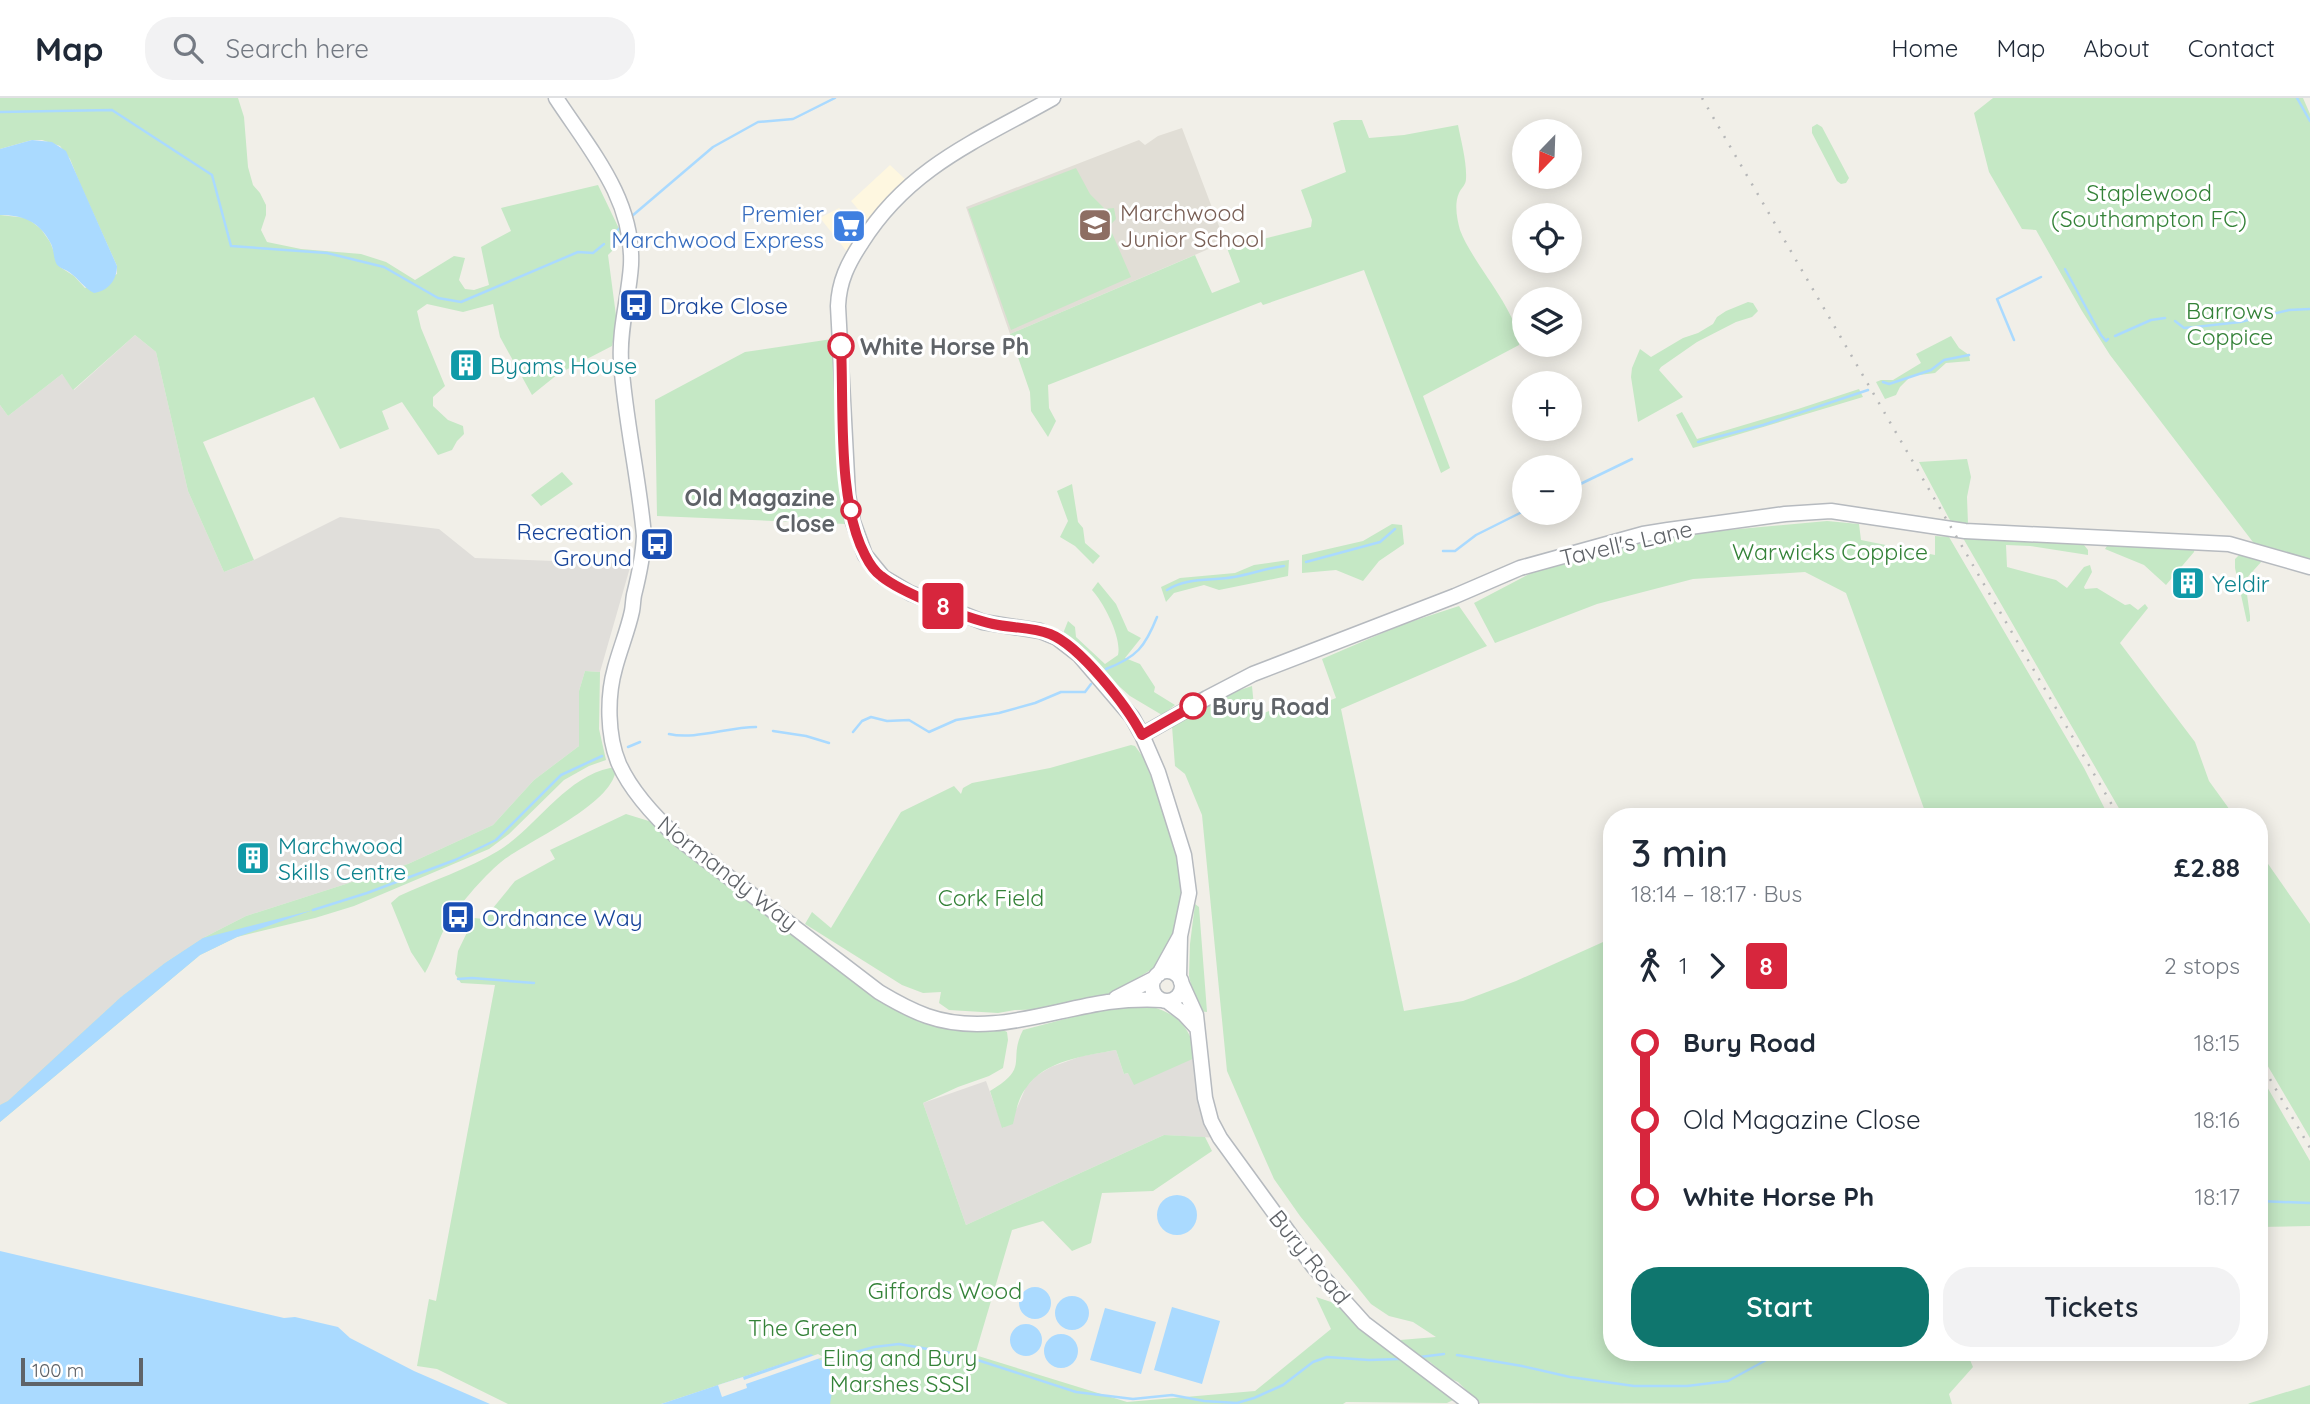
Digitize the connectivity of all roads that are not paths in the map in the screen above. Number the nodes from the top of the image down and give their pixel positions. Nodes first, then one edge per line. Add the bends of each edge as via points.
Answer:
1 (556, 98) edge
2 (1054, 98) edge
3 (2310, 567) edge
4 (1142, 735) junction
5 (1180, 936) junction
6 (1157, 976) junction
7 (1180, 980) junction
8 (1164, 1001) junction
9 (1108, 1002) junction
10 (1198, 1029) junction
11 (1471, 1404) edge

1 - 9 street, Normandy Way via 610,180 630,238 621,359 644,536 633,609 610,700 611,736 629,782 654,817 679,839 904,1007 955,1023 989,1023
2 - 4 street via 919,176 876,221 849,261 838,306 848,495 865,555 883,577 983,622 1057,638 1104,682
3 - 4 street, Tavell's Lane via 2229,544 1965,531 1831,512 1643,534 1520,568 1253,674
4 - 5 street via 1166,792 1184,855 1189,893
5 - 6 street
5 - 7 street
6 - 7 street via 1171,972
6 - 8 street via 1153,991
6 - 9 street, Normandy Way
7 - 8 street via 1179,995
7 - 10 street, Bury Road
8 - 9 street, Normandy Way
8 - 10 street
10 - 11 street, Bury Road via 1205,1098 1220,1138 1313,1266 1364,1323

